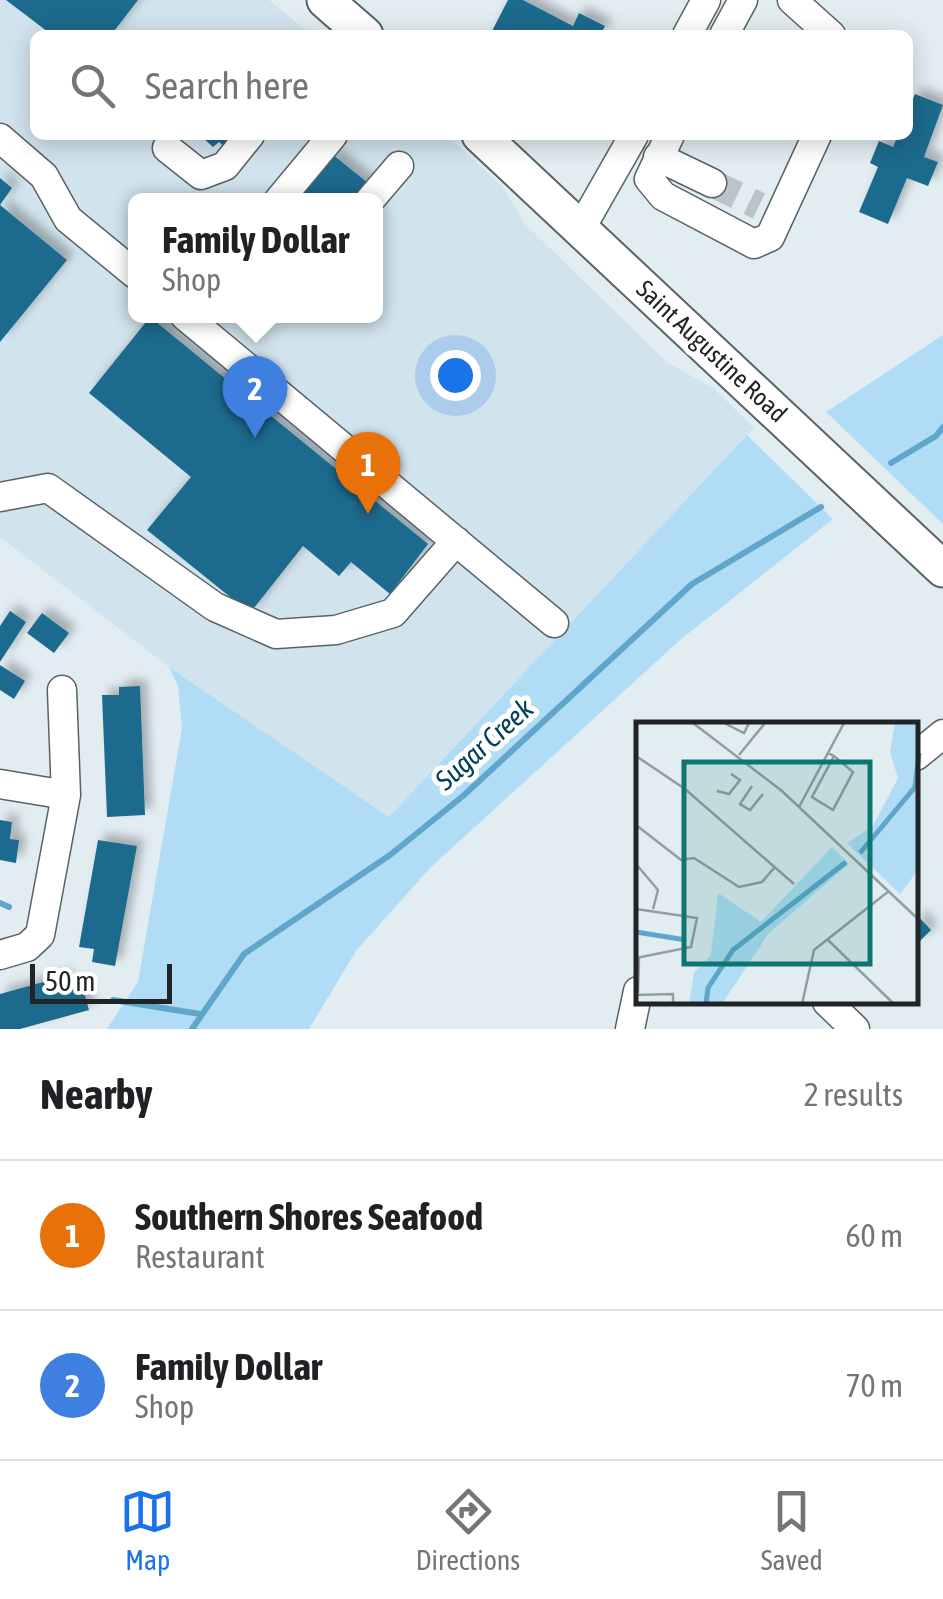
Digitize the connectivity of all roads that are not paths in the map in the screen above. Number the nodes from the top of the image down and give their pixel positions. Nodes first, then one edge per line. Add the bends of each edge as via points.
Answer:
1 (325, 0) edge
2 (706, 0) edge
3 (743, 0) edge
4 (792, 0) edge
5 (359, 30) edge
6 (690, 30) edge
7 (727, 30) edge
8 (826, 30) edge
9 (0, 138) edge
10 (246, 140) edge
11 (262, 140) edge
12 (328, 140) edge
13 (485, 140) edge
14 (631, 140) edge
15 (814, 140) edge
16 (664, 146) edge
17 (167, 148) dead end
18 (398, 166) dead end
19 (202, 174) junction
20 (712, 184) tunnel mouth
21 (285, 193) edge
22 (376, 193) edge
23 (581, 228) junction
24 (128, 268) edge
25 (193, 323) edge
26 (0, 497) edge
27 (456, 541) junction
28 (943, 569) edge
29 (554, 622) dead end
30 (62, 690) dead end
31 (943, 734) edge
32 (918, 754) edge
33 (0, 784) edge
34 (66, 795) junction
35 (0, 954) edge
36 (636, 1000) edge
37 (830, 1004) edge
38 (630, 1029) edge
39 (855, 1029) edge

1 - 5 main road
2 - 6 street
3 - 7 street
4 - 8 street
9 - 24 street via 44,176 68,219
10 - 19 street via 225,166
11 - 19 street via 225,180
12 - 21 street
13 - 23 main road, Saint Augustine Road
14 - 23 street
15 - 16 street via 769,211 770,237 754,244 663,196 649,179
16 - 20 street
17 - 19 street
18 - 22 street
23 - 28 main road, Saint Augustine Road
25 - 27 street
26 - 27 street via 48,488 215,606 276,634 336,630 393,613
27 - 29 street
30 - 34 street
31 - 32 street
33 - 34 street
34 - 35 street via 40,936
36 - 38 street
37 - 39 street

